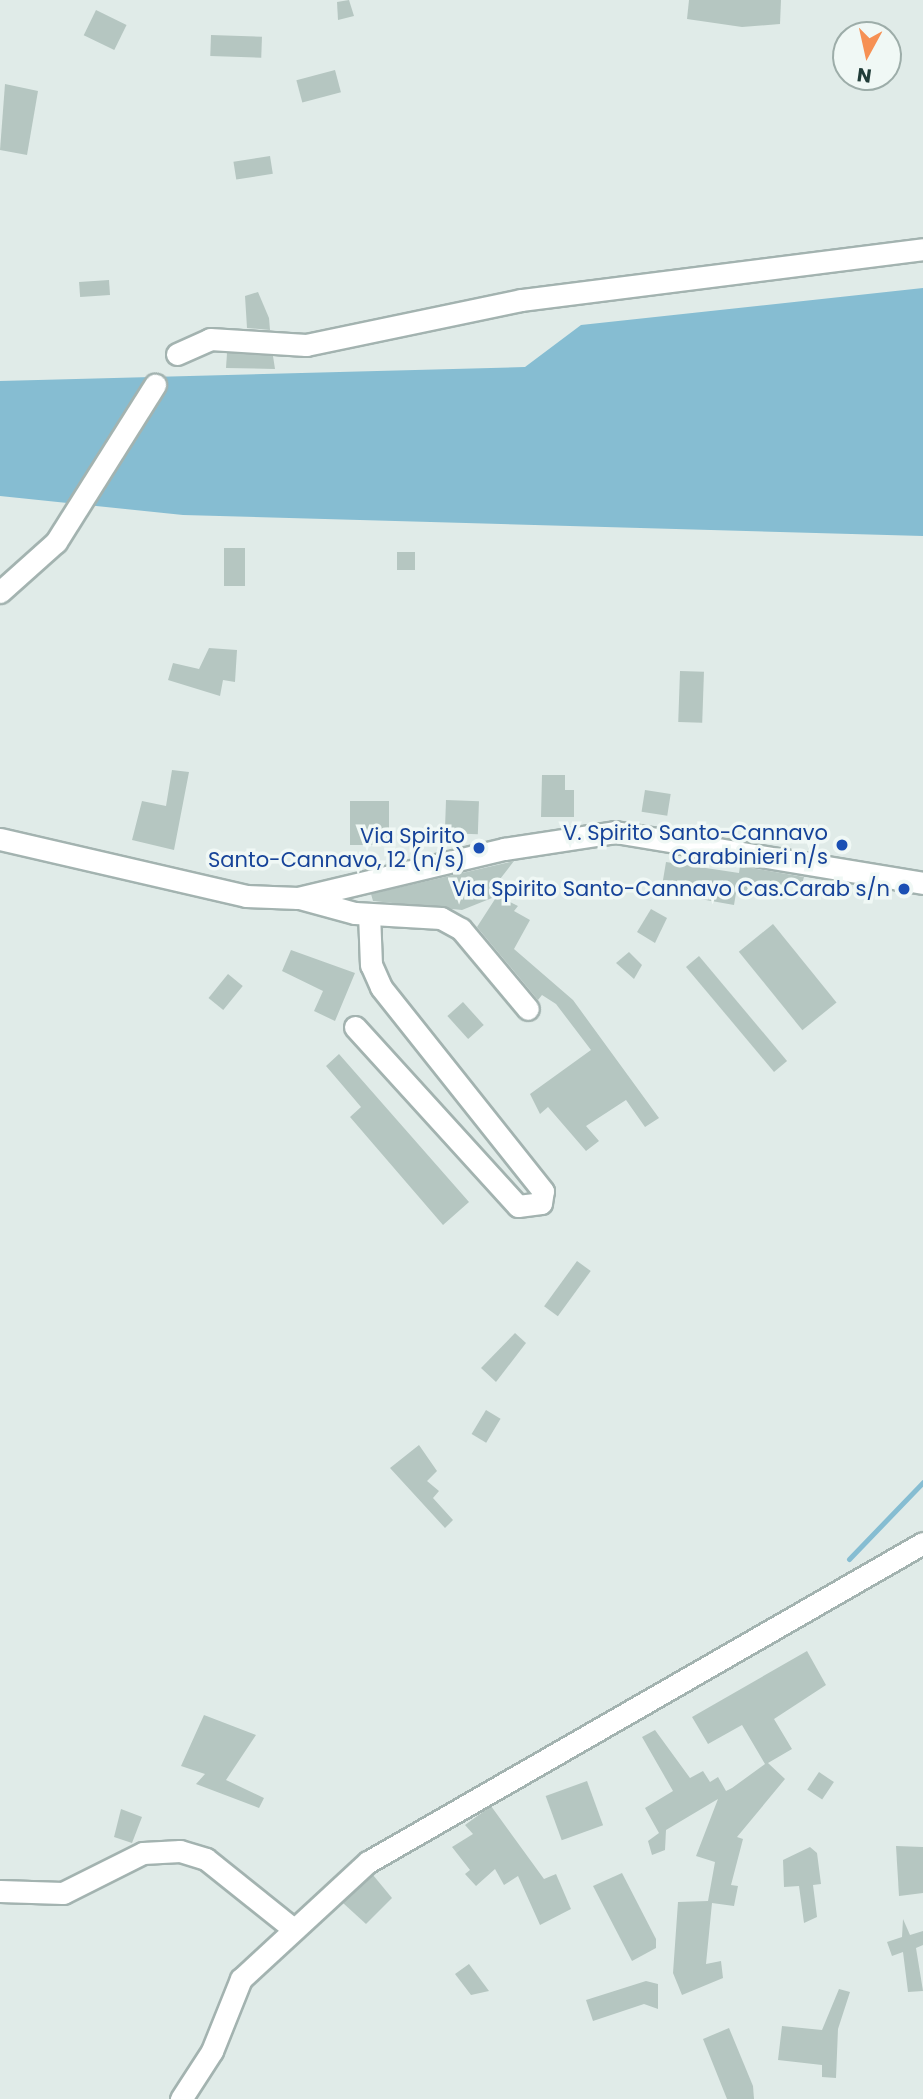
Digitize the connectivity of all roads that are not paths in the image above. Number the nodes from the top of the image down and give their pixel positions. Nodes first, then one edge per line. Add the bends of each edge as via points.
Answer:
1 (923, 248) edge
2 (177, 354) dead end
3 (155, 385) dead end
4 (0, 592) edge
5 (0, 839) edge
6 (923, 883) edge
7 (298, 898) junction
8 (369, 914) junction
9 (528, 1009) dead end
10 (355, 1027) dead end
11 (923, 1544) edge
12 (0, 1891) edge
13 (291, 1927) junction
14 (181, 2099) edge

1 - 2 street via 521,300 306,345 210,339
3 - 4 street via 57,542
5 - 7 street via 190,888
6 - 7 street via 615,832 528,844
7 - 8 street
8 - 9 street via 440,918 460,929
8 - 10 street via 371,965 381,987 544,1191 541,1203 518,1206
11 - 13 street via 368,1862
12 - 13 street via 64,1893 143,1853 180,1851 206,1858
13 - 14 street via 241,1979 212,2051

